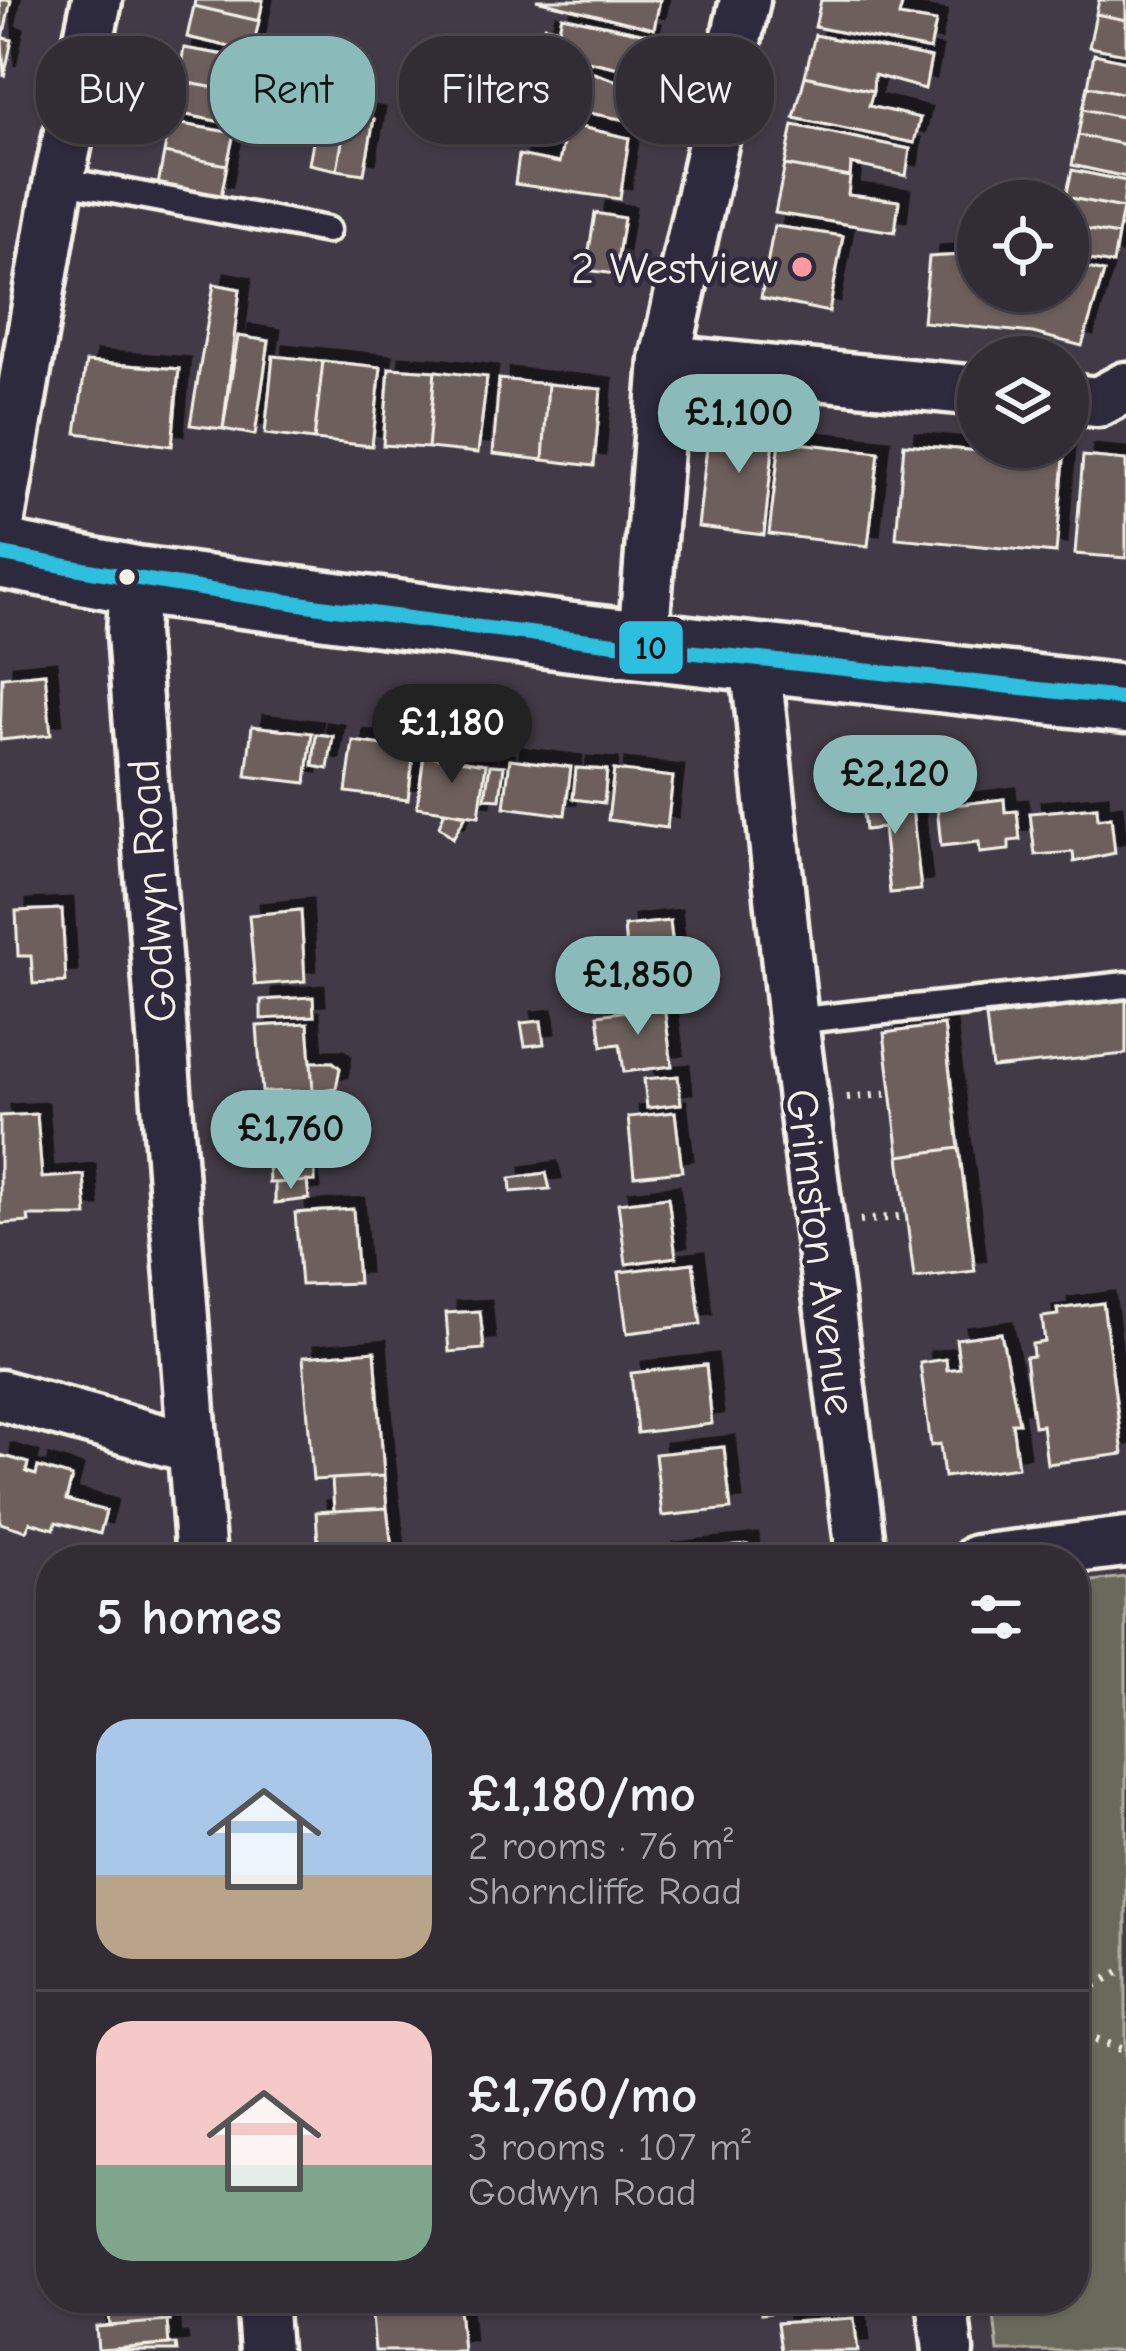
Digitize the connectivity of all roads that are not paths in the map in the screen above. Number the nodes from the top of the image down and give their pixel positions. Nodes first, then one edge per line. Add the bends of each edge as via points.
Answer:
1 (97, 0) edge
2 (745, 0) edge
3 (58, 180) junction
4 (327, 230) dead end
5 (665, 360) junction
6 (1126, 387) edge
7 (957, 389) edge
8 (1089, 402) edge
9 (0, 519) edge
10 (0, 554) edge
11 (135, 580) junction
12 (644, 644) junction
13 (755, 658) junction
14 (1126, 699) edge
15 (1126, 985) edge
16 (793, 1021) junction
17 (0, 1395) edge
18 (192, 1448) junction
19 (1126, 1542) edge
20 (200, 1545) edge
21 (860, 1545) edge
22 (1089, 1546) edge
23 (262, 2313) edge
24 (944, 2313) edge
25 (265, 2351) edge
26 (948, 2351) edge

1 - 3 street
2 - 5 street
3 - 4 lane
3 - 9 street
5 - 7 street
5 - 12 street
6 - 8 street
10 - 11 main road
11 - 12 main road
11 - 18 street, Godwyn Road via 132,633
12 - 13 main road
13 - 14 main road
13 - 16 street, Grimston Avenue
15 - 16 lane
16 - 21 street, Grimston Avenue
17 - 18 street
18 - 20 street, Godwyn Road
19 - 22 street
23 - 25 street
24 - 26 street

